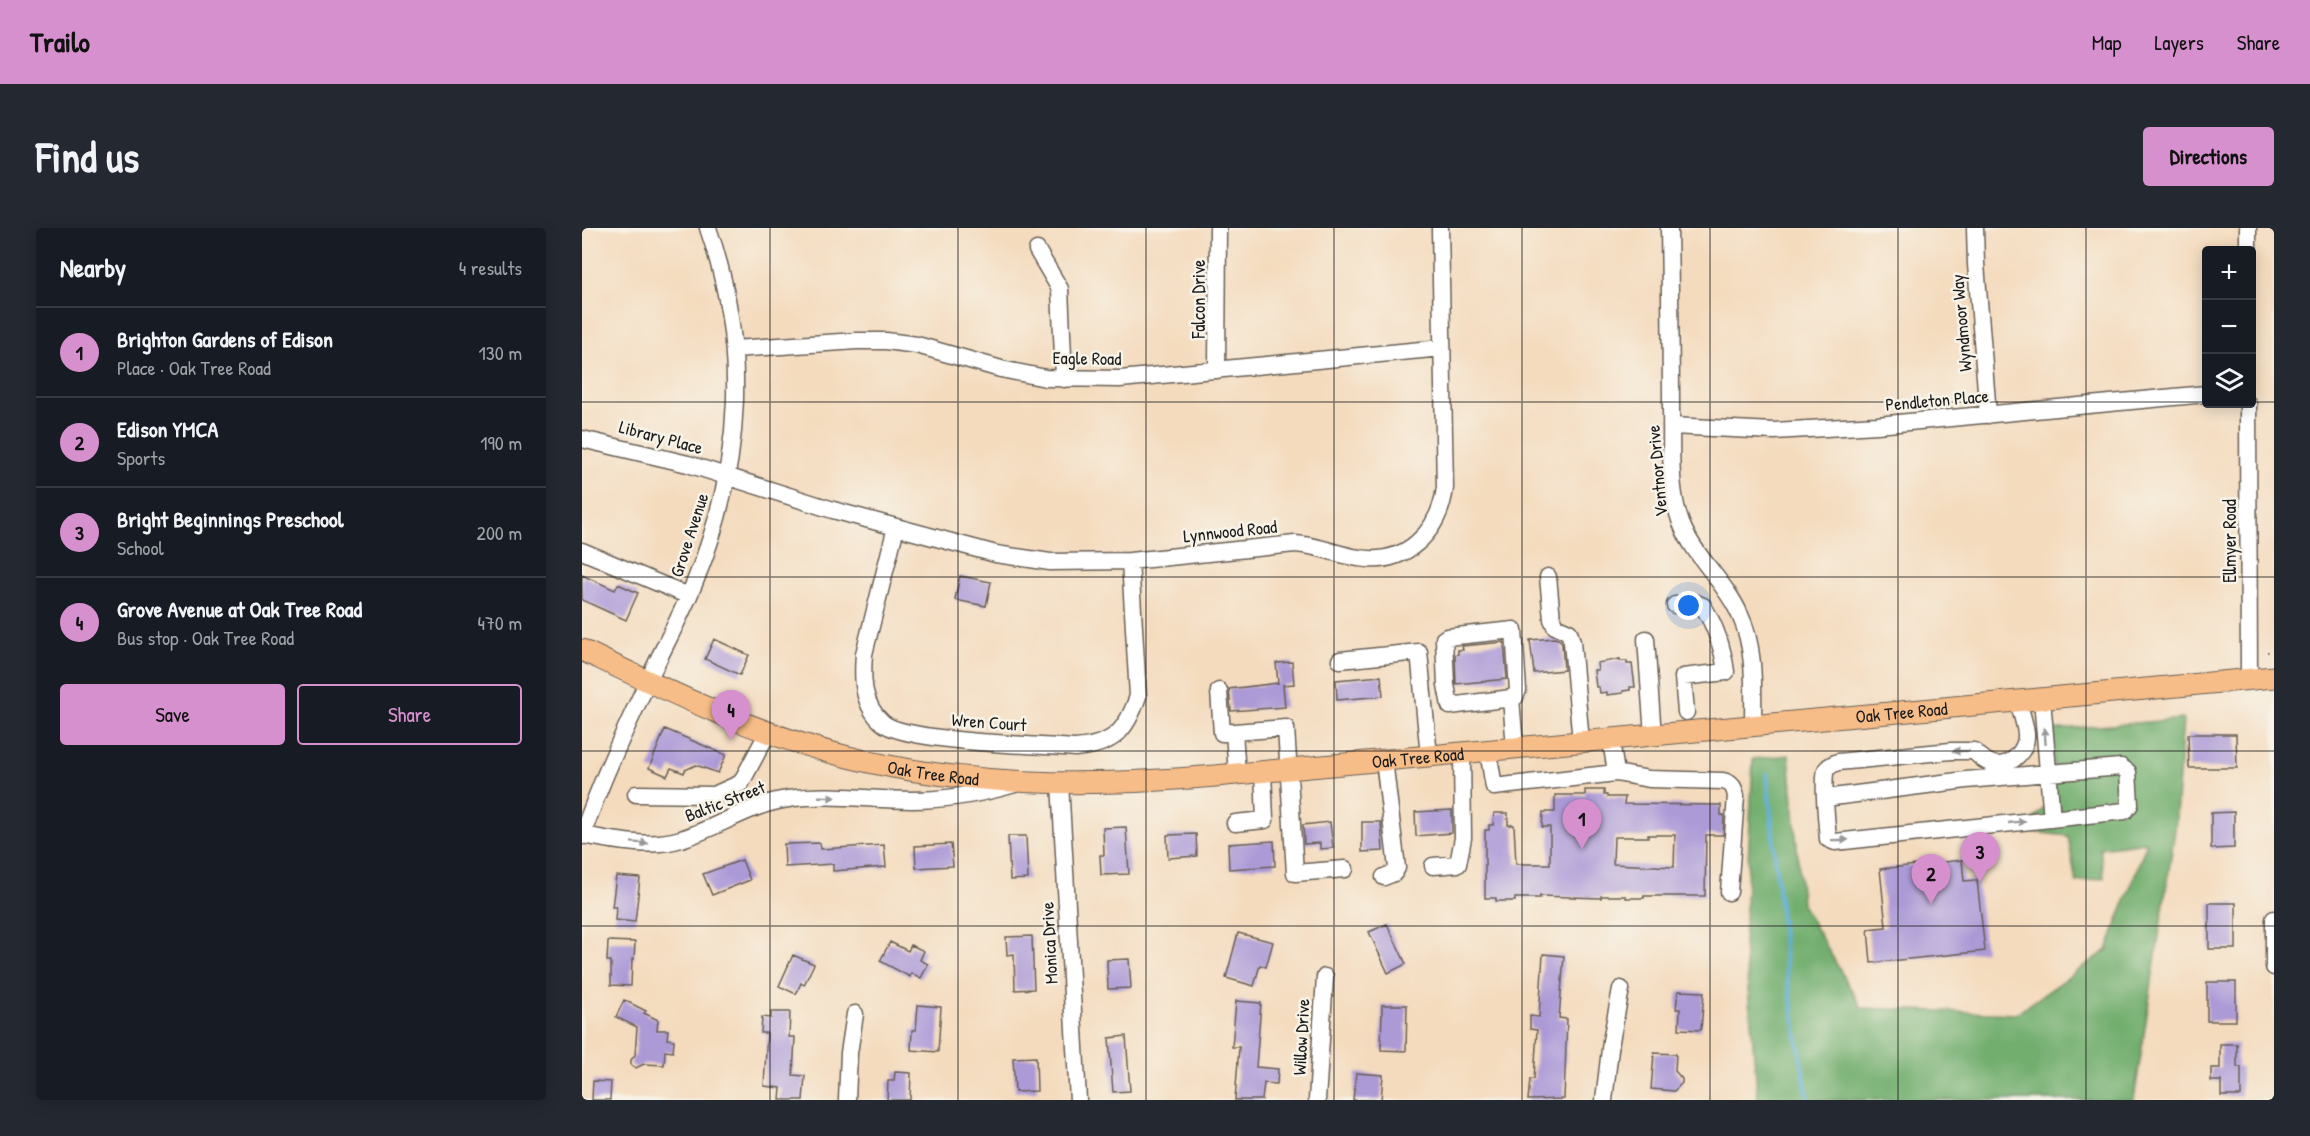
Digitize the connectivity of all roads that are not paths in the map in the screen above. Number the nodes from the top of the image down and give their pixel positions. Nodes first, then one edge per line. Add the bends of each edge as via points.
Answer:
1 (708, 228) edge
2 (1218, 228) edge
3 (1440, 228) edge
4 (1669, 228) edge
5 (1975, 228) edge
6 (2248, 228) edge
7 (2248, 246) edge
8 (1037, 250) dead end
9 (1442, 348) junction
10 (734, 349) junction
11 (1217, 370) junction
12 (1064, 379) junction
13 (2202, 394) edge
14 (2248, 408) edge
15 (1988, 414) junction
16 (1671, 426) junction
17 (582, 439) edge
18 (728, 477) junction
19 (896, 527) junction
20 (582, 551) edge
21 (1130, 561) junction
22 (1548, 577) dead end
23 (689, 596) junction
24 (1675, 605) dead end
25 (1646, 639) dead end
26 (582, 650) edge
27 (1340, 660) dead end
28 (2274, 677) edge
29 (2249, 679) junction
30 (648, 681) junction
31 (1218, 691) dead end
32 (1510, 698) junction
33 (2042, 699) junction
34 (2018, 702) junction
35 (1686, 712) dead end
36 (1753, 727) junction
37 (768, 732) junction
38 (1234, 732) junction
39 (1653, 736) junction
40 (1611, 740) junction
41 (1581, 742) junction
42 (1515, 748) junction
43 (1488, 751) junction
44 (1462, 753) junction
45 (1429, 756) junction
46 (1384, 760) junction
47 (1289, 769) junction
48 (1263, 771) junction
49 (1616, 773) junction
50 (2047, 773) junction
51 (1237, 774) junction
52 (1024, 781) junction
53 (1060, 783) junction
54 (1826, 793) junction
55 (636, 794) dead end
56 (2052, 819) junction
57 (1235, 823) dead end
58 (582, 835) edge
59 (1433, 866) dead end
60 (1345, 869) dead end
61 (1384, 877) dead end
62 (1729, 892) dead end
63 (2274, 919) edge
64 (2274, 966) edge
65 (1324, 977) dead end
66 (1621, 989) dead end
67 (855, 1014) dead end
68 (847, 1100) edge
69 (1078, 1100) edge
70 (1317, 1100) edge
71 (1604, 1100) edge

1 - 10 street, Grove Avenue via 725,285
2 - 11 street, Falcon Drive
3 - 9 street, Lynnwood Road
4 - 16 street, Ventnor Drive
5 - 15 street, Wyndmoor Way
6 - 7 street
8 - 12 street via 1060,290
9 - 11 street, Eagle Road
9 - 21 street, Lynnwood Road via 1445,488 1438,518 1418,542 1398,554 1375,559 1295,544
10 - 12 street, Eagle Road via 886,341 917,345 1000,369
10 - 18 street, Grove Avenue via 735,418
11 - 12 street, Eagle Road via 1120,379
13 - 15 street, Pendleton Place
14 - 29 street, Ellmyer Road
15 - 16 street, Pendleton Place via 1774,431
16 - 36 street, Ventnor Drive via 1675,497 1681,523 1740,614 1748,639 1753,673
17 - 18 street, Library Place via 658,455
18 - 19 street, Lynnwood Road
18 - 23 street, Grove Avenue
19 - 21 street, Lynnwood Road via 996,554 1050,562
19 - 21 street, Wren Court via 864,654 865,695 883,723 932,738 1075,748 1113,738 1132,715 1138,696
20 - 23 street
22 - 41 street via 1551,619 1555,626 1569,632 1572,642
23 - 30 street, Grove Avenue
24 - 35 street via 1703,606 1716,629 1726,672 1683,677
25 - 39 street
26 - 30 main road, Oak Tree Road
27 - 45 street via 1419,652
28 - 29 main road, Oak Tree Road
29 - 33 main road, Oak Tree Road
30 - 37 main road, Oak Tree Road
30 - 58 street, Grove Avenue
31 - 38 street via 1222,733
32 - 32 street via 1450,706 1444,639 1514,630 1518,690
32 - 42 street
33 - 34 main road, Oak Tree Road
50 -> 33 street
34 - 36 main road, Oak Tree Road
34 -> 54 street via 2025,746 2011,761 1997,765 1983,760 1974,751 1951,751 1838,762 1825,772
36 - 39 main road, Oak Tree Road
37 - 52 main road, Oak Tree Road via 892,767
37 - 55 street via 741,783 714,795
38 - 47 street via 1286,728
38 - 51 street
39 - 40 main road, Oak Tree Road
40 - 41 main road, Oak Tree Road
40 - 49 street
41 - 42 main road, Oak Tree Road
42 - 43 main road, Oak Tree Road
43 - 44 main road, Oak Tree Road
43 - 49 street via 1494,787
44 - 45 main road, Oak Tree Road
44 - 59 street via 1463,838 1458,864
45 - 46 main road, Oak Tree Road
46 - 47 main road, Oak Tree Road
46 - 61 street via 1397,868
47 - 48 main road, Oak Tree Road
47 - 60 street via 1295,873
48 - 51 main road, Oak Tree Road
48 - 57 street via 1265,820
49 - 62 street via 1649,779 1730,783 1736,796
50 - 54 street via 1833,797
50 - 56 street
50 - 56 street via 2121,767 2128,772 2130,805 2125,811
51 - 53 main road, Oak Tree Road
52 - 53 main road, Oak Tree Road
58 -> 52 street, Baltic Street via 658,843 682,839 755,808 788,799 913,800 977,795
53 - 69 street, Monica Drive
54 -> 56 street via 1828,839 1835,842
63 - 64 street
65 - 70 street, Willow Drive
66 - 71 street
67 - 68 street

